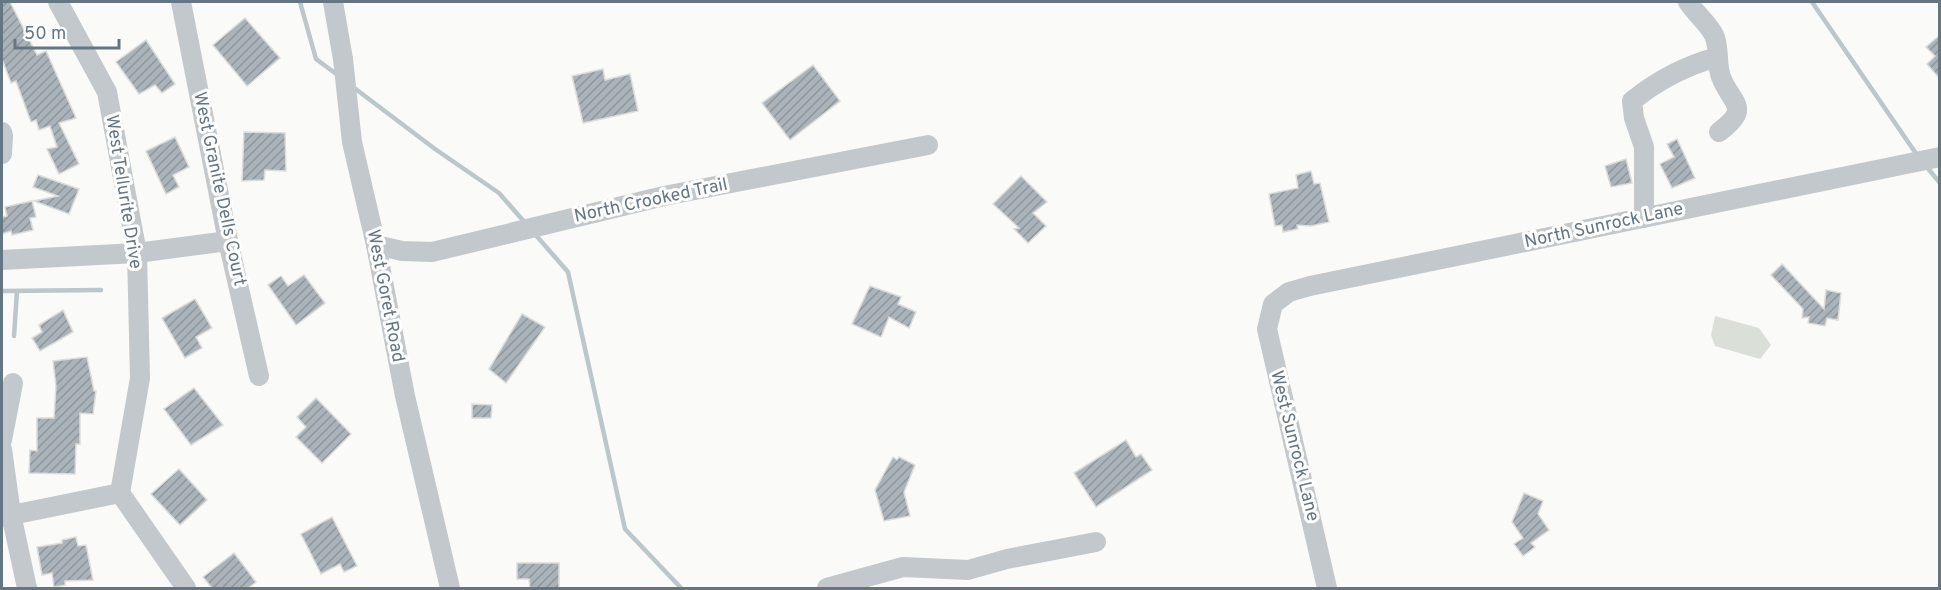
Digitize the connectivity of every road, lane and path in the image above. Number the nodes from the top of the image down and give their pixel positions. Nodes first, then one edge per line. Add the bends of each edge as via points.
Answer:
1 (58, 2) edge
2 (181, 2) edge
3 (333, 2) edge
4 (1688, 2) edge
5 (1718, 57) junction
6 (1719, 132) dead end
7 (928, 145) dead end
8 (1940, 157) edge
9 (1644, 218) junction
10 (228, 241) junction
11 (376, 245) junction
12 (137, 253) junction
13 (2, 260) edge
14 (1273, 304) joint
15 (259, 376) dead end
16 (13, 383) dead end
17 (2, 440) edge
18 (2, 449) edge
19 (120, 494) junction
20 (7, 516) edge
21 (1096, 542) dead end
22 (27, 588) edge
23 (186, 588) edge
24 (450, 588) edge
25 (827, 588) edge
26 (1328, 588) edge

1 - 12 street, West Tellurite Drive via 107,92
2 - 10 street, West Granite Dells Court
3 - 11 street, West Goret Road via 352,142
4 - 5 street via 1714,34
5 - 6 street via 1720,76 1736,102 1737,114
5 - 9 street via 1692,64 1632,101 1644,147
7 - 11 street, North Crooked Trail via 664,196 432,252
8 - 9 street, North Sunrock Lane
9 - 14 street, North Sunrock Lane via 1310,286 1288,292
10 - 12 street
10 - 15 street, West Granite Dells Court
11 - 24 street, West Goret Road via 405,396
12 - 13 street
12 - 19 street, West Tellurite Drive via 140,378
14 - 26 street, West Sunrock Lane via 1267,329
16 - 17 street
18 - 20 street
19 - 20 street
19 - 23 street
20 - 22 street
21 - 25 street via 968,570 903,567

